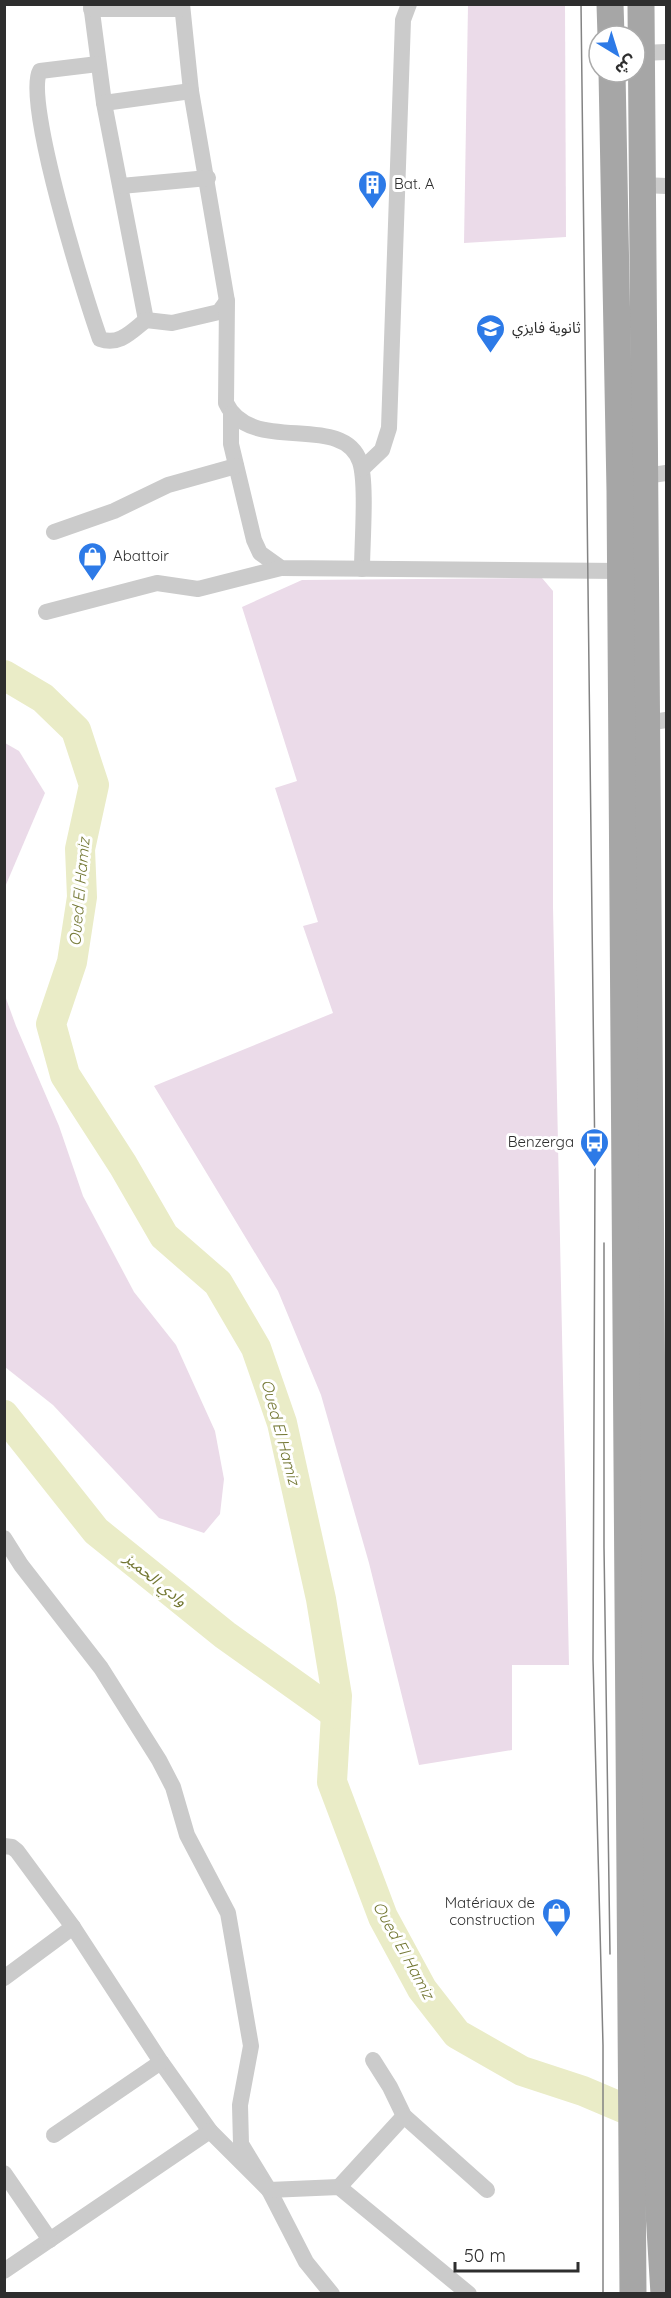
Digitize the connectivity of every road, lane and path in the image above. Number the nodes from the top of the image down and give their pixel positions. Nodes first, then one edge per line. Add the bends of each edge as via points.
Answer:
1 (409, 4) edge
2 (610, 4) edge
3 (641, 4) edge
4 (91, 7) edge
5 (182, 7) edge
6 (611, 24) edge
7 (654, 52) edge
8 (98, 64) junction
9 (613, 84) edge
10 (191, 91) junction
11 (104, 103) junction
12 (208, 178) junction
13 (121, 186) junction
14 (655, 186) edge
15 (226, 301) junction
16 (146, 320) junction
17 (231, 414) junction
18 (236, 466) junction
19 (362, 469) junction
20 (640, 472) edge
21 (54, 532) dead end
22 (281, 568) junction
23 (362, 569) junction
24 (620, 572) junction
25 (46, 612) dead end
26 (657, 721) edge
27 (662, 1492) edge
28 (4, 1538) edge
29 (661, 1688) edge
30 (4, 1846) edge
31 (662, 1919) edge
32 (73, 1927) junction
33 (4, 1978) edge
34 (646, 2048) junction
35 (373, 2060) dead end
36 (160, 2062) junction
37 (404, 2116) junction
38 (210, 2131) junction
39 (54, 2135) dead end
40 (4, 2173) edge
41 (339, 2187) junction
42 (269, 2190) junction
43 (487, 2190) dead end
44 (50, 2240) junction
45 (4, 2271) edge
46 (665, 2281) edge
47 (332, 2294) edge
48 (469, 2294) edge
49 (633, 2294) edge

1 - 19 street via 404,20 389,428 382,450
2 - 6 main road
3 - 7 main road
4 - 5 street
4 - 8 street
5 - 10 street
7 - 14 main road
8 - 11 street
8 - 16 street via 40,71 35,84 43,131 65,224 100,339 110,343 121,339
9 - 20 main road
10 - 11 street
10 - 12 street
11 - 13 street
12 - 13 street
12 - 15 street
13 - 16 street
14 - 20 main road
15 - 16 street via 219,312 172,323
15 - 17 street via 226,403
17 - 18 street
17 - 19 street via 252,428 339,440 356,453
18 - 21 street via 168,485 114,511
18 - 22 street via 254,540 260,553
19 - 23 street
20 - 24 main road
20 - 26 main road
22 - 23 street
22 - 25 street via 198,589 157,583
23 - 24 street
24 - 34 main road
26 - 27 main road
27 - 29 main road
28 - 42 street via 101,1668 159,1760 173,1787 187,1835 228,1913 251,2046 240,2105 241,2144
29 - 31 main road
30 - 32 street via 17,1851
31 - 34 main road
32 - 33 street
32 - 36 street
34 - 46 main road
34 - 49 main road via 633,2196
35 - 37 street
36 - 38 street
36 - 39 street
37 - 41 street
37 - 43 street
38 - 42 street
38 - 44 street
40 - 44 street
41 - 42 street
41 - 48 street
42 - 47 street via 306,2262
44 - 45 street

